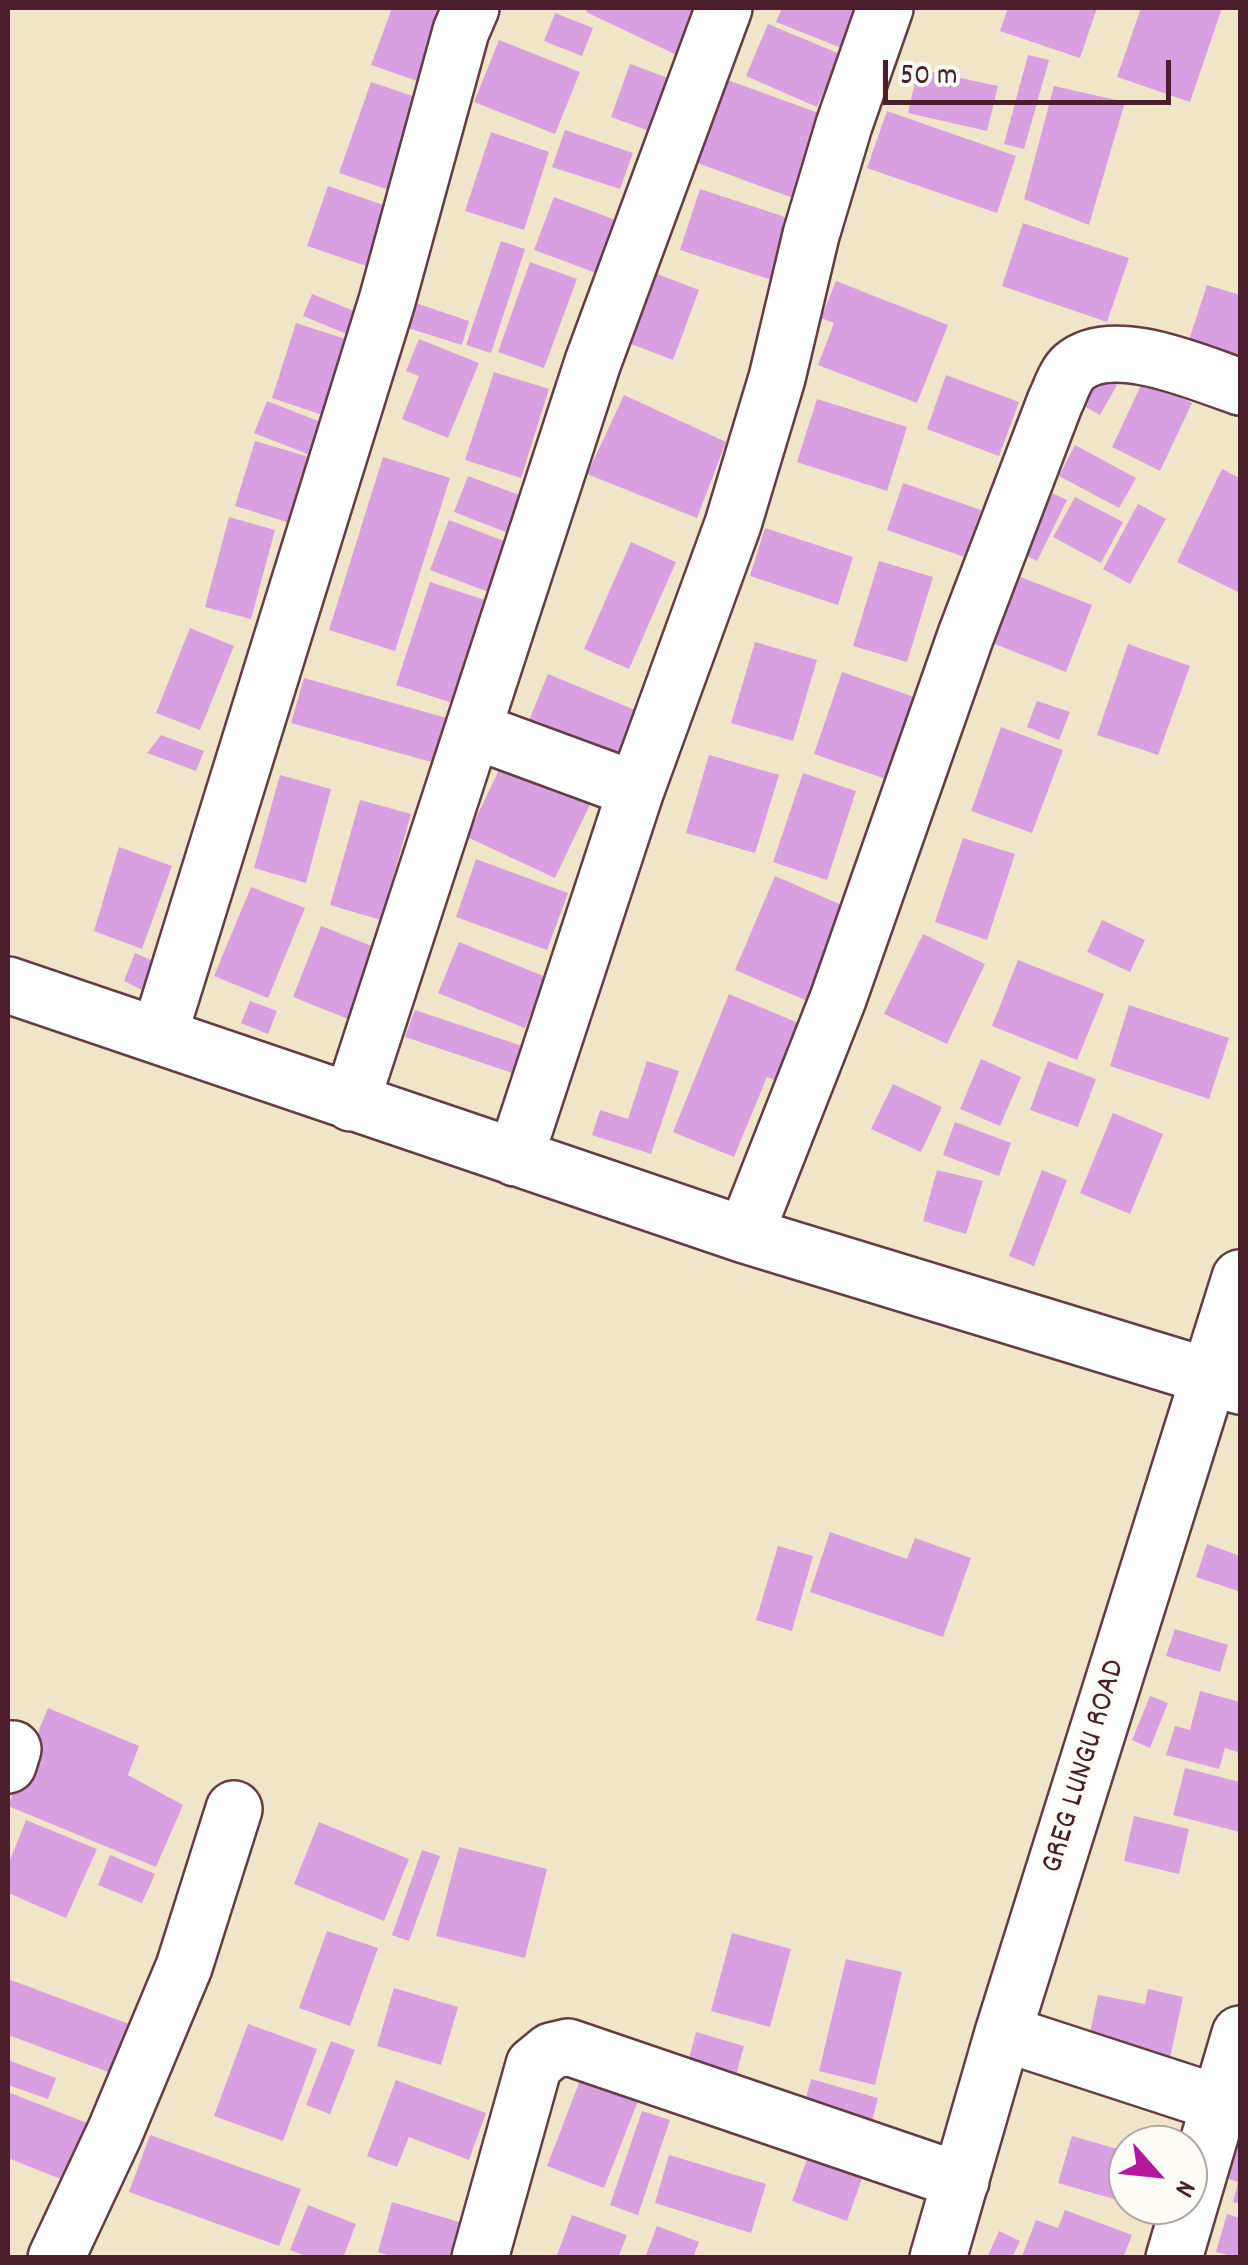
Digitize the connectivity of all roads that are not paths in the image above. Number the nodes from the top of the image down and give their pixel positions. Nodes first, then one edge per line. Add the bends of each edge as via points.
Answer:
1 (471, 8) edge
2 (724, 8) edge
3 (885, 8) edge
4 (1240, 387) edge
5 (473, 730) junction
6 (636, 790) junction
7 (8, 985) edge
8 (159, 1034) junction
9 (351, 1104) junction
10 (514, 1158) junction
11 (746, 1235) junction
12 (1240, 1278) edge
13 (1225, 1382) edge
14 (234, 1809) dead end
15 (1003, 2033) junction
16 (1240, 2034) edge
17 (1221, 2104) junction
18 (960, 2181) junction
19 (56, 2258) edge
20 (480, 2258) edge
21 (938, 2258) edge
22 (1174, 2258) edge

1 - 8 street
2 - 5 street via 592,362
3 - 6 street via 811,235 733,524
4 - 11 street via 1147,356 1094,356 1072,368 979,601 862,934
5 - 6 street
5 - 9 street
6 - 10 street
7 - 8 street
8 - 9 street
9 - 10 street
10 - 11 street
11 - 13 street
12 - 13 street, GREG LUNGU ROAD
13 - 15 street, GREG LUNGU ROAD
14 - 19 street via 184,1967
15 - 17 street
15 - 18 street, GREG LUNGU ROAD
16 - 17 street
17 - 22 street
18 - 20 street via 568,2047 534,2065
18 - 21 street, GREG LUNGU ROAD

